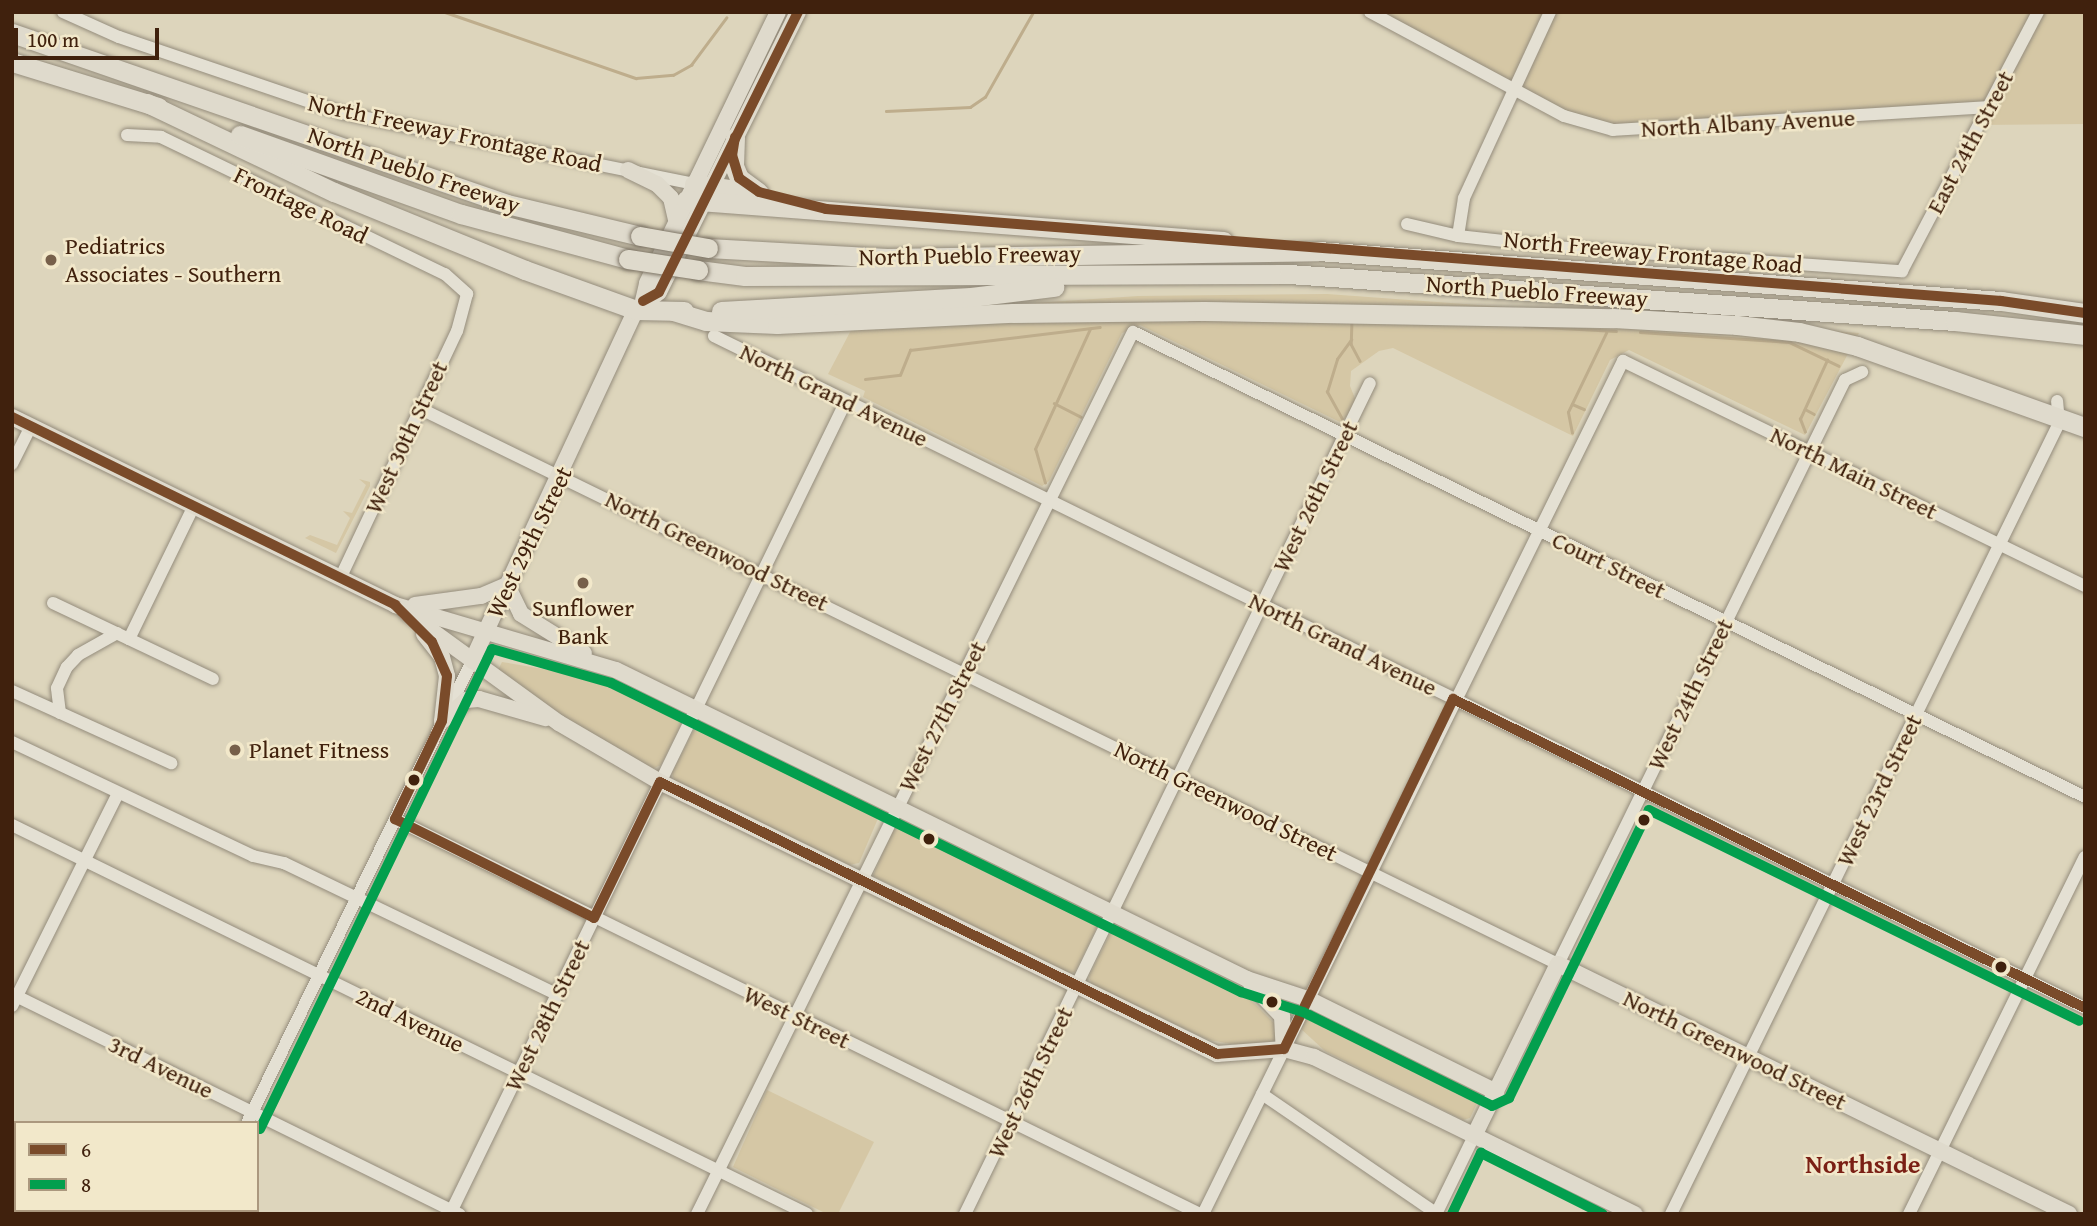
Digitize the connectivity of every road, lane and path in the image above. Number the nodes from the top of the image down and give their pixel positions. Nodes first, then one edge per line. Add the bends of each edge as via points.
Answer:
1 (63, 12) edge
2 (778, 12) edge
3 (798, 12) edge
4 (1370, 12) edge
5 (1550, 12) edge
6 (2039, 12) edge
7 (12, 26) edge
8 (12, 33) edge
9 (95, 59) junction
10 (12, 62) edge
11 (1517, 88) junction
12 (147, 103) junction
13 (1988, 107) junction
14 (127, 135) dead end
15 (735, 137) junction
16 (628, 170) junction
17 (759, 192) junction
18 (699, 193) junction
19 (826, 209) junction
20 (676, 220) junction
21 (1407, 224) dead end
22 (1458, 236) junction
23 (1318, 250) junction
24 (1902, 271) joint
25 (1139, 276) junction
26 (467, 294) joint
27 (640, 306) junction
28 (673, 311) junction
29 (2085, 311) edge
30 (1133, 332) joint
31 (2085, 335) edge
32 (714, 337) dead end
33 (1862, 372) dead end
34 (1370, 383) dead end
35 (846, 401) junction
36 (419, 408) junction
37 (2058, 410) junction
38 (12, 417) edge
39 (31, 426) junction
40 (2085, 427) edge
41 (1344, 436) junction
42 (1808, 452) junction
43 (12, 464) edge
44 (562, 474) junction
45 (1049, 500) junction
46 (194, 506) junction
47 (1536, 529) junction
48 (2000, 544) junction
49 (762, 573) junction
50 (340, 578) junction
51 (508, 585) junction
52 (2085, 586) edge
53 (53, 603) dead end
54 (1262, 604) junction
55 (395, 605) junction
56 (1725, 622) junction
57 (485, 632) junction
58 (123, 636) junction
59 (472, 661) junction
60 (609, 667) junction
61 (964, 673) junction
62 (213, 679) dead end
63 (12, 691) edge
64 (1453, 699) junction
65 (696, 709) junction
66 (60, 713) junction
67 (1916, 714) junction
68 (442, 721) junction
69 (559, 723) junction
70 (12, 742) edge
71 (172, 763) dead end
72 (1178, 778) junction
73 (660, 782) junction
74 (1643, 791) junction
75 (118, 793) junction
76 (2085, 797) edge
77 (897, 807) junction
78 (395, 819) junction
79 (12, 825) edge
80 (2085, 857) edge
81 (82, 860) junction
82 (1369, 871) junction
83 (860, 878) junction
84 (1832, 886) junction
85 (356, 898) junction
86 (1112, 913) junction
87 (594, 918) junction
88 (1558, 964) junction
89 (318, 975) junction
90 (2025, 978) junction
91 (1247, 979) junction
92 (1077, 985) junction
93 (558, 995) junction
94 (14, 999) edge
95 (1308, 999) junction
96 (2085, 1008) edge
97 (794, 1015) junction
98 (1284, 1049) junction
99 (1749, 1056) junction
100 (520, 1073) junction
101 (1496, 1092) junction
102 (1262, 1094) junction
103 (250, 1118) edge
104 (1010, 1120) junction
105 (259, 1122) edge
106 (1475, 1134) junction
107 (1939, 1150) junction
108 (718, 1170) junction
109 (454, 1213) edge
110 (1436, 1213) edge
111 (697, 1214) edge
112 (807, 1214) edge
113 (965, 1214) edge
114 (1202, 1214) edge
115 (1635, 1214) edge
116 (1671, 1214) edge
117 (1909, 1214) edge
118 (2069, 1214) edge

1 - 16 street, North Freeway Frontage Road via 119,37 342,113
2 - 18 main road
3 - 15 main road, West 29th Street
4 - 11 street, North Albany Avenue
5 - 11 street
6 - 13 street, East 24th Street
7 - 9 highway
8 - 9 highway, North Pueblo Freeway
9 - 23 highway, North Pueblo Freeway, bridge via 508,204 708,248 887,258
10 - 12 highway, North Pueblo Freeway
11 - 13 street, North Albany Avenue via 1564,116 1613,130
11 - 22 street via 1464,198
12 - 25 highway, North Pueblo Freeway, bridge via 461,214 628,259 745,276
12 - 27 highway via 334,192
13 - 24 street, East 24th Street
14 - 26 street, Frontage Road via 161,137 445,274
15 - 17 highway via 734,166 739,178
15 - 18 main road, West 29th Street
16 - 18 street, North Freeway Frontage Road
16 - 20 main road via 657,184 671,198
17 - 18 highway
17 - 19 highway
18 - 19 highway
18 - 20 main road, West 29th Street
18 - 27 main road, West 29th Street via 659,292
19 - 23 highway
20 - 27 main road, West 29th Street
21 - 22 street, North Freeway Frontage Road
22 - 24 street, North Freeway Frontage Road
23 - 29 highway, North Pueblo Freeway
25 - 28 highway via 971,297
25 - 31 highway, North Pueblo Freeway via 1364,278 1955,321
26 - 36 street, West 30th Street via 457,331
27 - 28 highway
27 - 44 main road, West 29th Street
28 - 37 highway via 706,321 777,324 1013,313 1204,311 1613,318 1737,325 1799,332 1857,346
30 - 41 street, Court Street
30 - 45 street, West 27th Street
32 - 35 street, North Grand Avenue
33 - 42 street, West 24th Street via 1845,380
34 - 41 street, West 26th Street
35 - 45 street, North Grand Avenue
35 - 49 street, West 28th Street
36 - 44 street, North Greenwood Street
36 - 50 street, West 30th Street
37 - 40 highway
37 - 48 street, West 23rd Street
38 - 39 main road
39 - 43 street
39 - 46 main road
41 - 47 street, Court Street
41 - 54 street, West 26th Street
42 - 47 street, North Main Street via 1623,361
42 - 48 street, North Main Street
42 - 56 street, West 24th Street
44 - 49 street, North Greenwood Street
44 - 51 main road, West 29th Street
45 - 54 street, North Grand Avenue
45 - 61 street, West 27th Street
46 - 50 main road
46 - 58 street
47 - 56 street, Court Street
47 - 64 street
48 - 52 street, North Main Street
48 - 67 street, West 23rd Street
49 - 61 street, North Greenwood Street
49 - 65 street, West 28th Street
50 - 55 main road
51 - 55 main road via 481,597 436,605
51 - 57 main road, West 29th Street
51 - 60 main road via 521,614
53 - 58 street
54 - 64 street, North Grand Avenue
54 - 72 street, West 26th Street
55 - 57 main road
55 - 59 main road
55 - 68 main road via 442,657 447,676
56 - 67 street, Court Street
56 - 74 street, West 24th Street
57 - 59 main road, West 29th Street
57 - 60 main road
58 - 62 street
58 - 66 street via 78,655 67,667 57,688
59 - 68 street, West 29th Street
59 - 69 main road
60 - 65 main road
61 - 72 street, North Greenwood Street
61 - 77 street, West 27th Street
63 - 66 street
64 - 74 street, North Grand Avenue
64 - 82 street
65 - 73 street, West 28th Street
65 - 77 main road
66 - 71 street
67 - 76 street, Court Street
67 - 84 street, West 23rd Street
68 - 69 main road via 466,701 479,699
68 - 78 street, West 29th Street
69 - 73 main road
70 - 75 street
72 - 82 street, North Greenwood Street
72 - 86 street, West 26th Street
73 - 83 main road
73 - 87 street, West 28th Street
74 - 84 street, North Grand Avenue
74 - 88 street, West 24th Street
75 - 81 street
75 - 85 street
77 - 83 street, West 27th Street
77 - 86 main road
78 - 85 street, West 29th Street
78 - 87 street, West Street
79 - 81 street, 2nd Avenue
80 - 90 street
81 - 89 street, 2nd Avenue
81 - 94 street
82 - 88 street, North Greenwood Street
82 - 95 street
83 - 92 main road
83 - 97 street, West 27th Street
84 - 90 street, North Grand Avenue
84 - 99 street, West 23rd Street
85 - 89 street, West 29th Street
85 - 93 street
86 - 91 main road
86 - 92 street, West 26th Street
87 - 93 street, West 28th Street
87 - 97 street, West Street
88 - 99 main road, North Greenwood Street
88 - 101 main road, West 24th Street
89 - 100 street, 2nd Avenue
89 - 103 street, West 29th Street
90 - 96 street, North Grand Avenue
90 - 107 street
91 - 95 main road
91 - 98 main road via 1282,1016
92 - 98 main road via 1217,1054
92 - 104 street, West 26th Street
93 - 100 street, West 28th Street
94 - 103 street, 3rd Avenue
95 - 98 street
95 - 101 main road
97 - 104 street, West Street
97 - 108 street, West 27th Street
98 - 102 street
98 - 106 main road via 1314,1057
99 - 107 main road, North Greenwood Street
99 - 116 street, West 23rd Street
100 - 108 street, 2nd Avenue
100 - 109 street, West 28th Street
101 - 106 main road, West 24th Street
102 - 110 street
102 - 114 street
104 - 113 street, West 26th Street
104 - 114 street, West Street
105 - 109 street, 3rd Avenue
106 - 110 street, West 24th Street
106 - 115 main road
107 - 117 street
107 - 118 main road, North Greenwood Street
108 - 111 street, West 27th Street
108 - 112 street, 2nd Avenue

